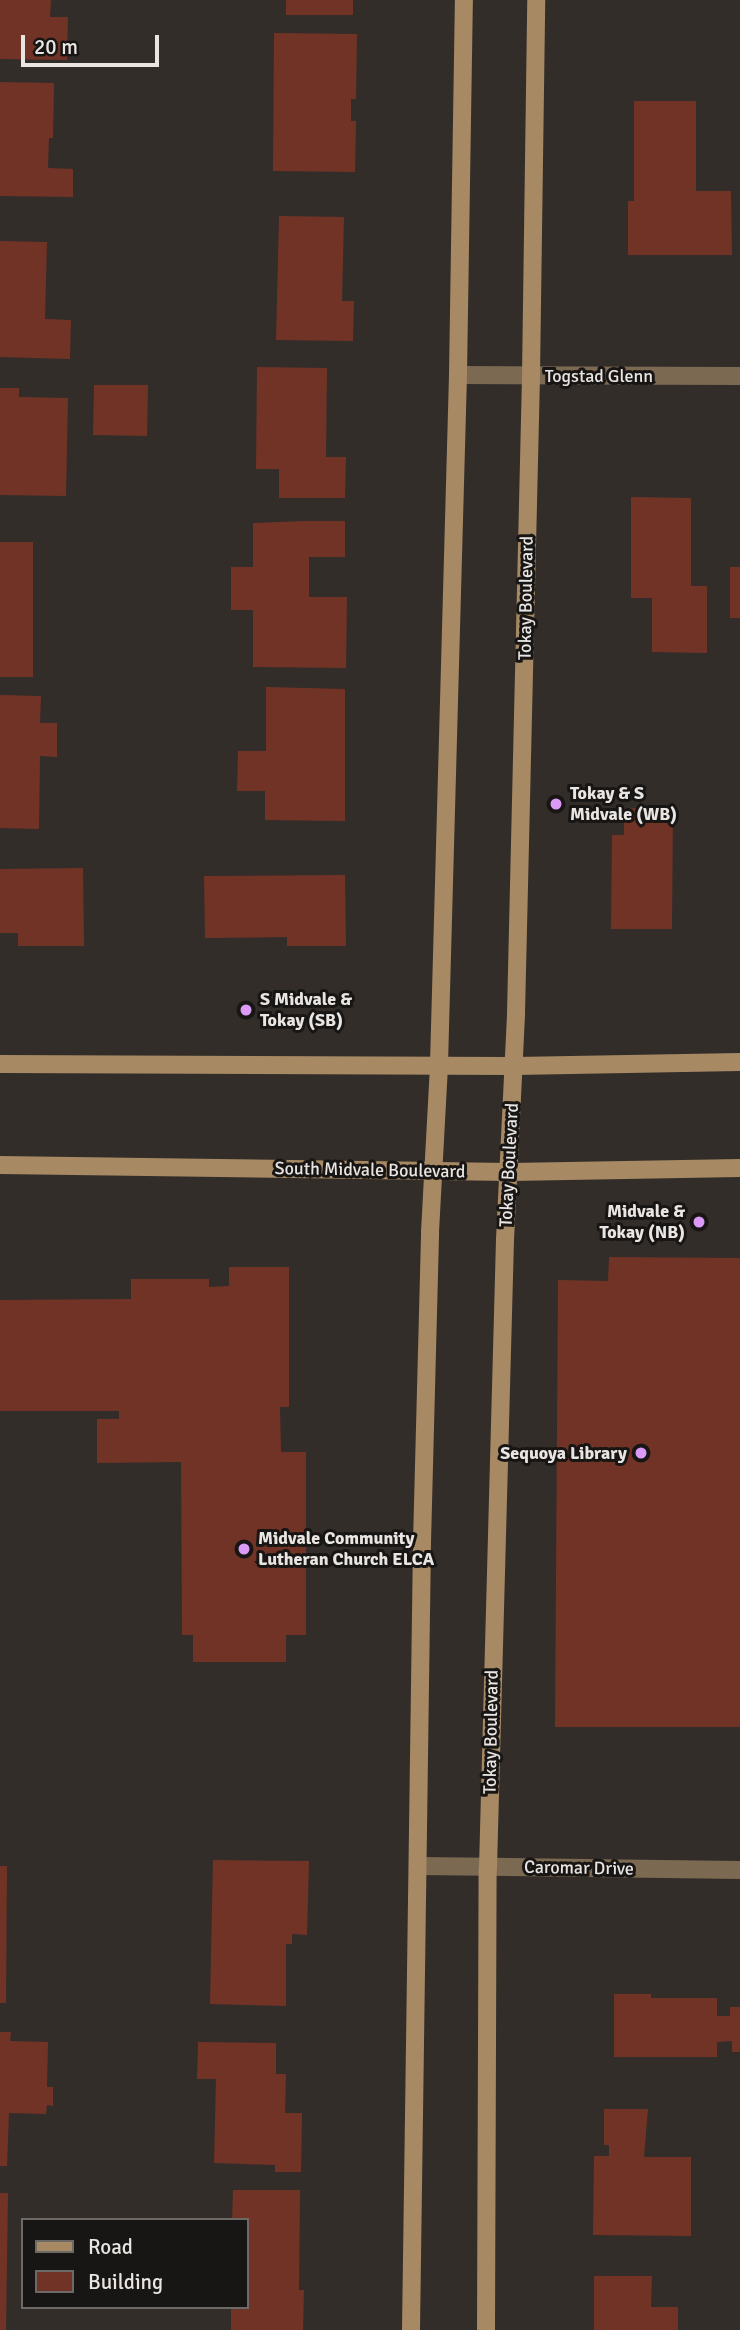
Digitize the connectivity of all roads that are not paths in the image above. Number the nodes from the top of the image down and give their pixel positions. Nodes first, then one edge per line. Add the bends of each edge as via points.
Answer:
1 (464, 0) edge
2 (536, 0) edge
3 (458, 375) junction
4 (531, 376) junction
5 (740, 376) edge
6 (740, 1062) edge
7 (0, 1064) edge
8 (439, 1065) junction
9 (514, 1066) junction
10 (0, 1165) edge
11 (740, 1168) edge
12 (435, 1171) junction
13 (510, 1172) junction
14 (418, 1866) junction
15 (488, 1868) junction
16 (740, 1870) edge
17 (411, 2330) edge
18 (486, 2330) edge

1 - 3 street
2 - 4 street, Tokay Boulevard
3 - 4 street, Togstad Glenn
3 - 8 street
4 - 5 street, Togstad Glenn
4 - 9 street, Tokay Boulevard
6 - 9 street
7 - 8 street
8 - 9 street
8 - 12 street
9 - 13 street, Tokay Boulevard
10 - 12 street, South Midvale Boulevard
11 - 13 street, South Midvale Boulevard
12 - 13 street, South Midvale Boulevard
12 - 14 street via 422,1542
13 - 15 street, Tokay Boulevard
14 - 15 street, Caromar Drive
14 - 17 street
15 - 16 street, Caromar Drive
15 - 18 street, Tokay Boulevard

